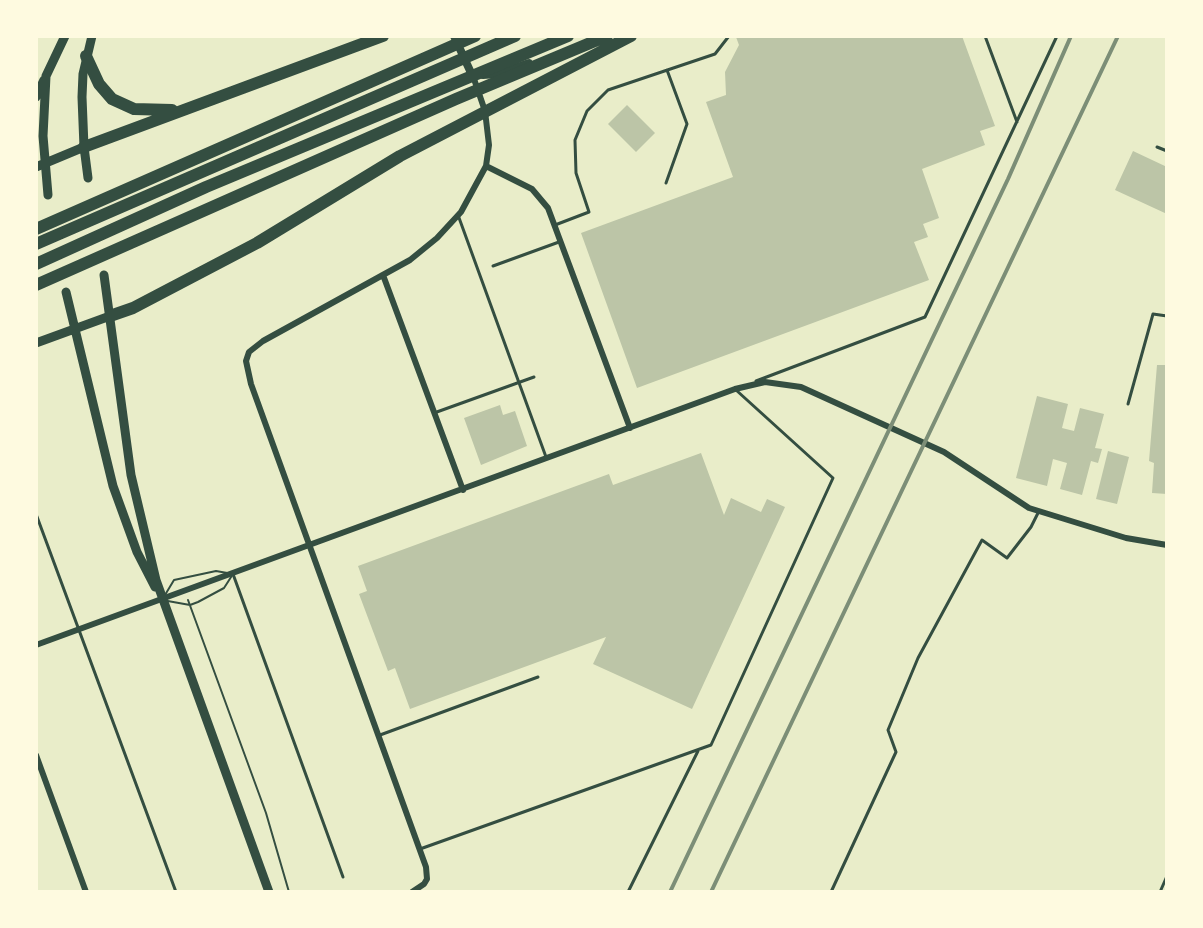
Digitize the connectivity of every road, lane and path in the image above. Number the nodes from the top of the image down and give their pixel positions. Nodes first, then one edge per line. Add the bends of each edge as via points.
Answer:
1 (65, 36) edge
2 (92, 36) edge
3 (384, 36) edge
4 (454, 36) edge
5 (476, 36) edge
6 (515, 36) edge
7 (566, 36) edge
8 (603, 36) edge
9 (608, 36) edge
10 (631, 36) edge
11 (729, 36) edge
12 (986, 36) edge
13 (1057, 36) edge
14 (86, 56) junction
15 (667, 70) junction
16 (46, 75) junction
17 (472, 75) junction
18 (36, 97) edge
19 (188, 108) junction
20 (1017, 122) junction
21 (84, 147) junction
22 (1157, 147) dead end
23 (1167, 151) edge
24 (40, 165) edge
25 (486, 166) junction
26 (88, 178) dead end
27 (666, 183) dead end
28 (48, 195) dead end
29 (458, 215) junction
30 (555, 225) junction
31 (37, 228) edge
32 (561, 241) junction
33 (38, 244) edge
34 (39, 262) edge
35 (493, 266) dead end
36 (104, 275) dead end
37 (383, 275) junction
38 (41, 282) edge
39 (66, 292) dead end
40 (110, 316) junction
41 (1167, 316) edge
42 (74, 329) junction
43 (36, 343) edge
44 (534, 377) dead end
45 (519, 383) junction
46 (735, 389) junction
47 (1128, 404) dead end
48 (434, 413) junction
49 (630, 428) junction
50 (547, 459) junction
51 (463, 490) junction
52 (1039, 511) junction
53 (36, 514) edge
54 (1167, 545) edge
55 (309, 546) junction
56 (233, 574) junction
57 (189, 575) dead end
58 (180, 578) dead end
59 (162, 600) junction
60 (198, 602) dead end
61 (79, 630) junction
62 (36, 645) edge
63 (538, 677) dead end
64 (378, 736) junction
65 (698, 749) junction
66 (36, 755) edge
67 (420, 849) junction
68 (1167, 876) edge
69 (343, 877) dead end
70 (86, 892) edge
71 (176, 892) edge
72 (269, 892) edge
73 (289, 892) edge
74 (412, 892) edge
75 (628, 892) edge
76 (831, 892) edge
77 (1160, 892) edge

1 - 16 main road
2 - 14 main road
3 - 19 highway
4 - 17 street
5 - 31 highway
6 - 33 highway
7 - 17 street via 492,61
7 - 34 highway
8 - 17 street via 497,74
9 - 38 highway
10 - 40 highway via 400,156 257,243 133,308
11 - 15 lane via 715,54
12 - 20 lane
13 - 20 lane
14 - 19 highway via 103,90 125,106 154,111
14 - 21 main road via 82,83
15 - 27 lane via 687,124
15 - 30 lane via 608,90 587,111 575,140 576,173 589,212
16 - 18 main road
16 - 24 main road
17 - 25 street via 489,128
19 - 21 highway
20 - 46 lane via 925,317
21 - 24 main road
21 - 26 main road
22 - 23 lane
24 - 28 main road
25 - 29 street
25 - 30 street via 537,193
29 - 37 street via 425,248
29 - 45 lane
30 - 32 street
32 - 35 lane
32 - 49 street
36 - 40 main road
37 - 48 street
37 - 55 street via 249,352 246,369
39 - 42 main road
40 - 42 main road
40 - 59 main road via 131,475
41 - 47 lane via 1153,314
42 - 43 main road
42 - 59 main road via 116,494 139,558
44 - 45 lane
45 - 48 lane
45 - 50 lane
46 - 49 street
46 - 52 street via 765,382 801,387 944,452
46 - 65 lane via 833,478 711,745
48 - 51 street
49 - 50 street
50 - 51 street
51 - 55 street
52 - 54 street via 1126,538
52 - 76 lane via 1007,558 982,540 918,658 888,730 896,752
53 - 61 lane
55 - 56 street
55 - 64 street
56 - 59 street
56 - 69 lane
57 - 58 path
59 - 61 street
59 - 72 main road
60 - 73 path via 190,605 266,813
61 - 62 street
61 - 71 lane
63 - 64 lane
64 - 67 street
65 - 67 lane
65 - 75 lane
66 - 70 street
67 - 74 street via 427,879
68 - 77 lane

